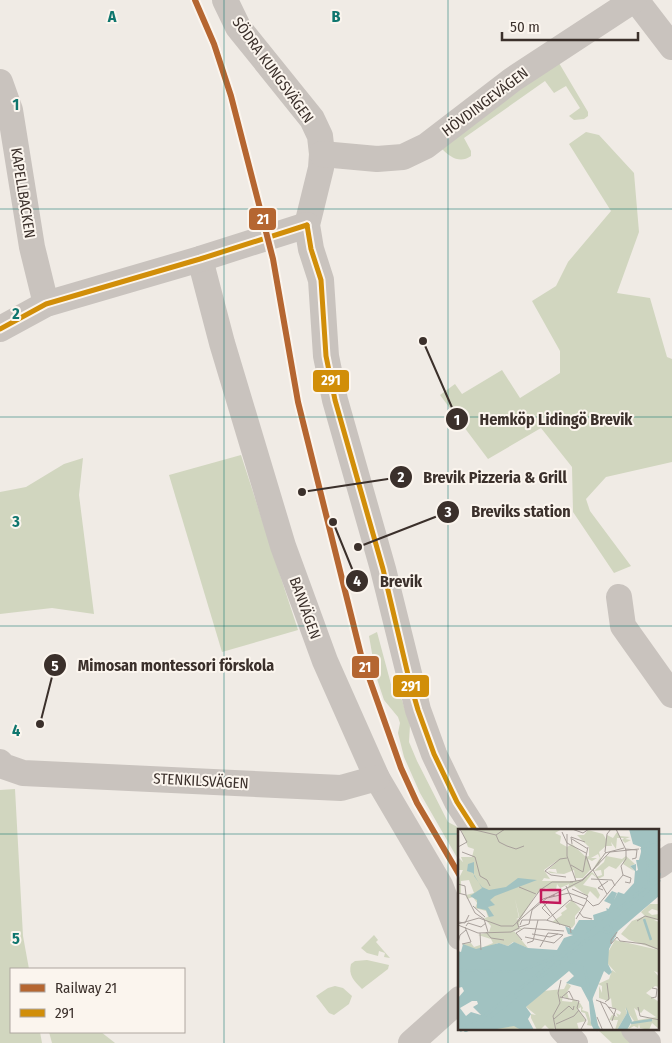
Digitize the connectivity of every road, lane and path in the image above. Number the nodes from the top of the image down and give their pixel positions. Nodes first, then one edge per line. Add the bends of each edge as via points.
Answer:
1 (225, 0) edge
2 (635, 0) edge
3 (672, 47) edge
4 (0, 82) edge
5 (322, 154) junction
6 (307, 225) junction
7 (200, 259) junction
8 (46, 304) junction
9 (0, 329) edge
10 (619, 597) dead end
11 (672, 695) edge
12 (11, 767) edge
13 (377, 778) junction
14 (474, 829) edge
15 (672, 856) edge
16 (660, 865) edge
17 (458, 932) edge
18 (458, 1001) edge
19 (563, 1030) edge
20 (635, 1030) edge
21 (411, 1043) edge
22 (576, 1043) edge
23 (648, 1043) edge

1 - 5 street, SÖDRA KUNGSVÄGEN via 238,27 312,120 320,136
2 - 3 street
2 - 5 street, HÖVDINGEVÄGEN via 512,80 426,146 403,156 376,160
4 - 8 street, KAPELLBACKEN via 10,110 32,247
5 - 6 street, SÖDRA KUNGSVÄGEN
6 - 7 street
6 - 14 street, SÖDRA KUNGSVÄGEN via 321,280 326,356 335,400 383,569 409,679 434,754
7 - 8 street
7 - 13 street, BANVÄGEN via 284,552 325,661
8 - 9 street
10 - 11 street via 623,626
12 - 13 street, STENKILSVÄGEN via 341,788
13 - 17 street, BANVÄGEN via 440,885
15 - 16 street
18 - 21 street
19 - 22 street
20 - 23 street

